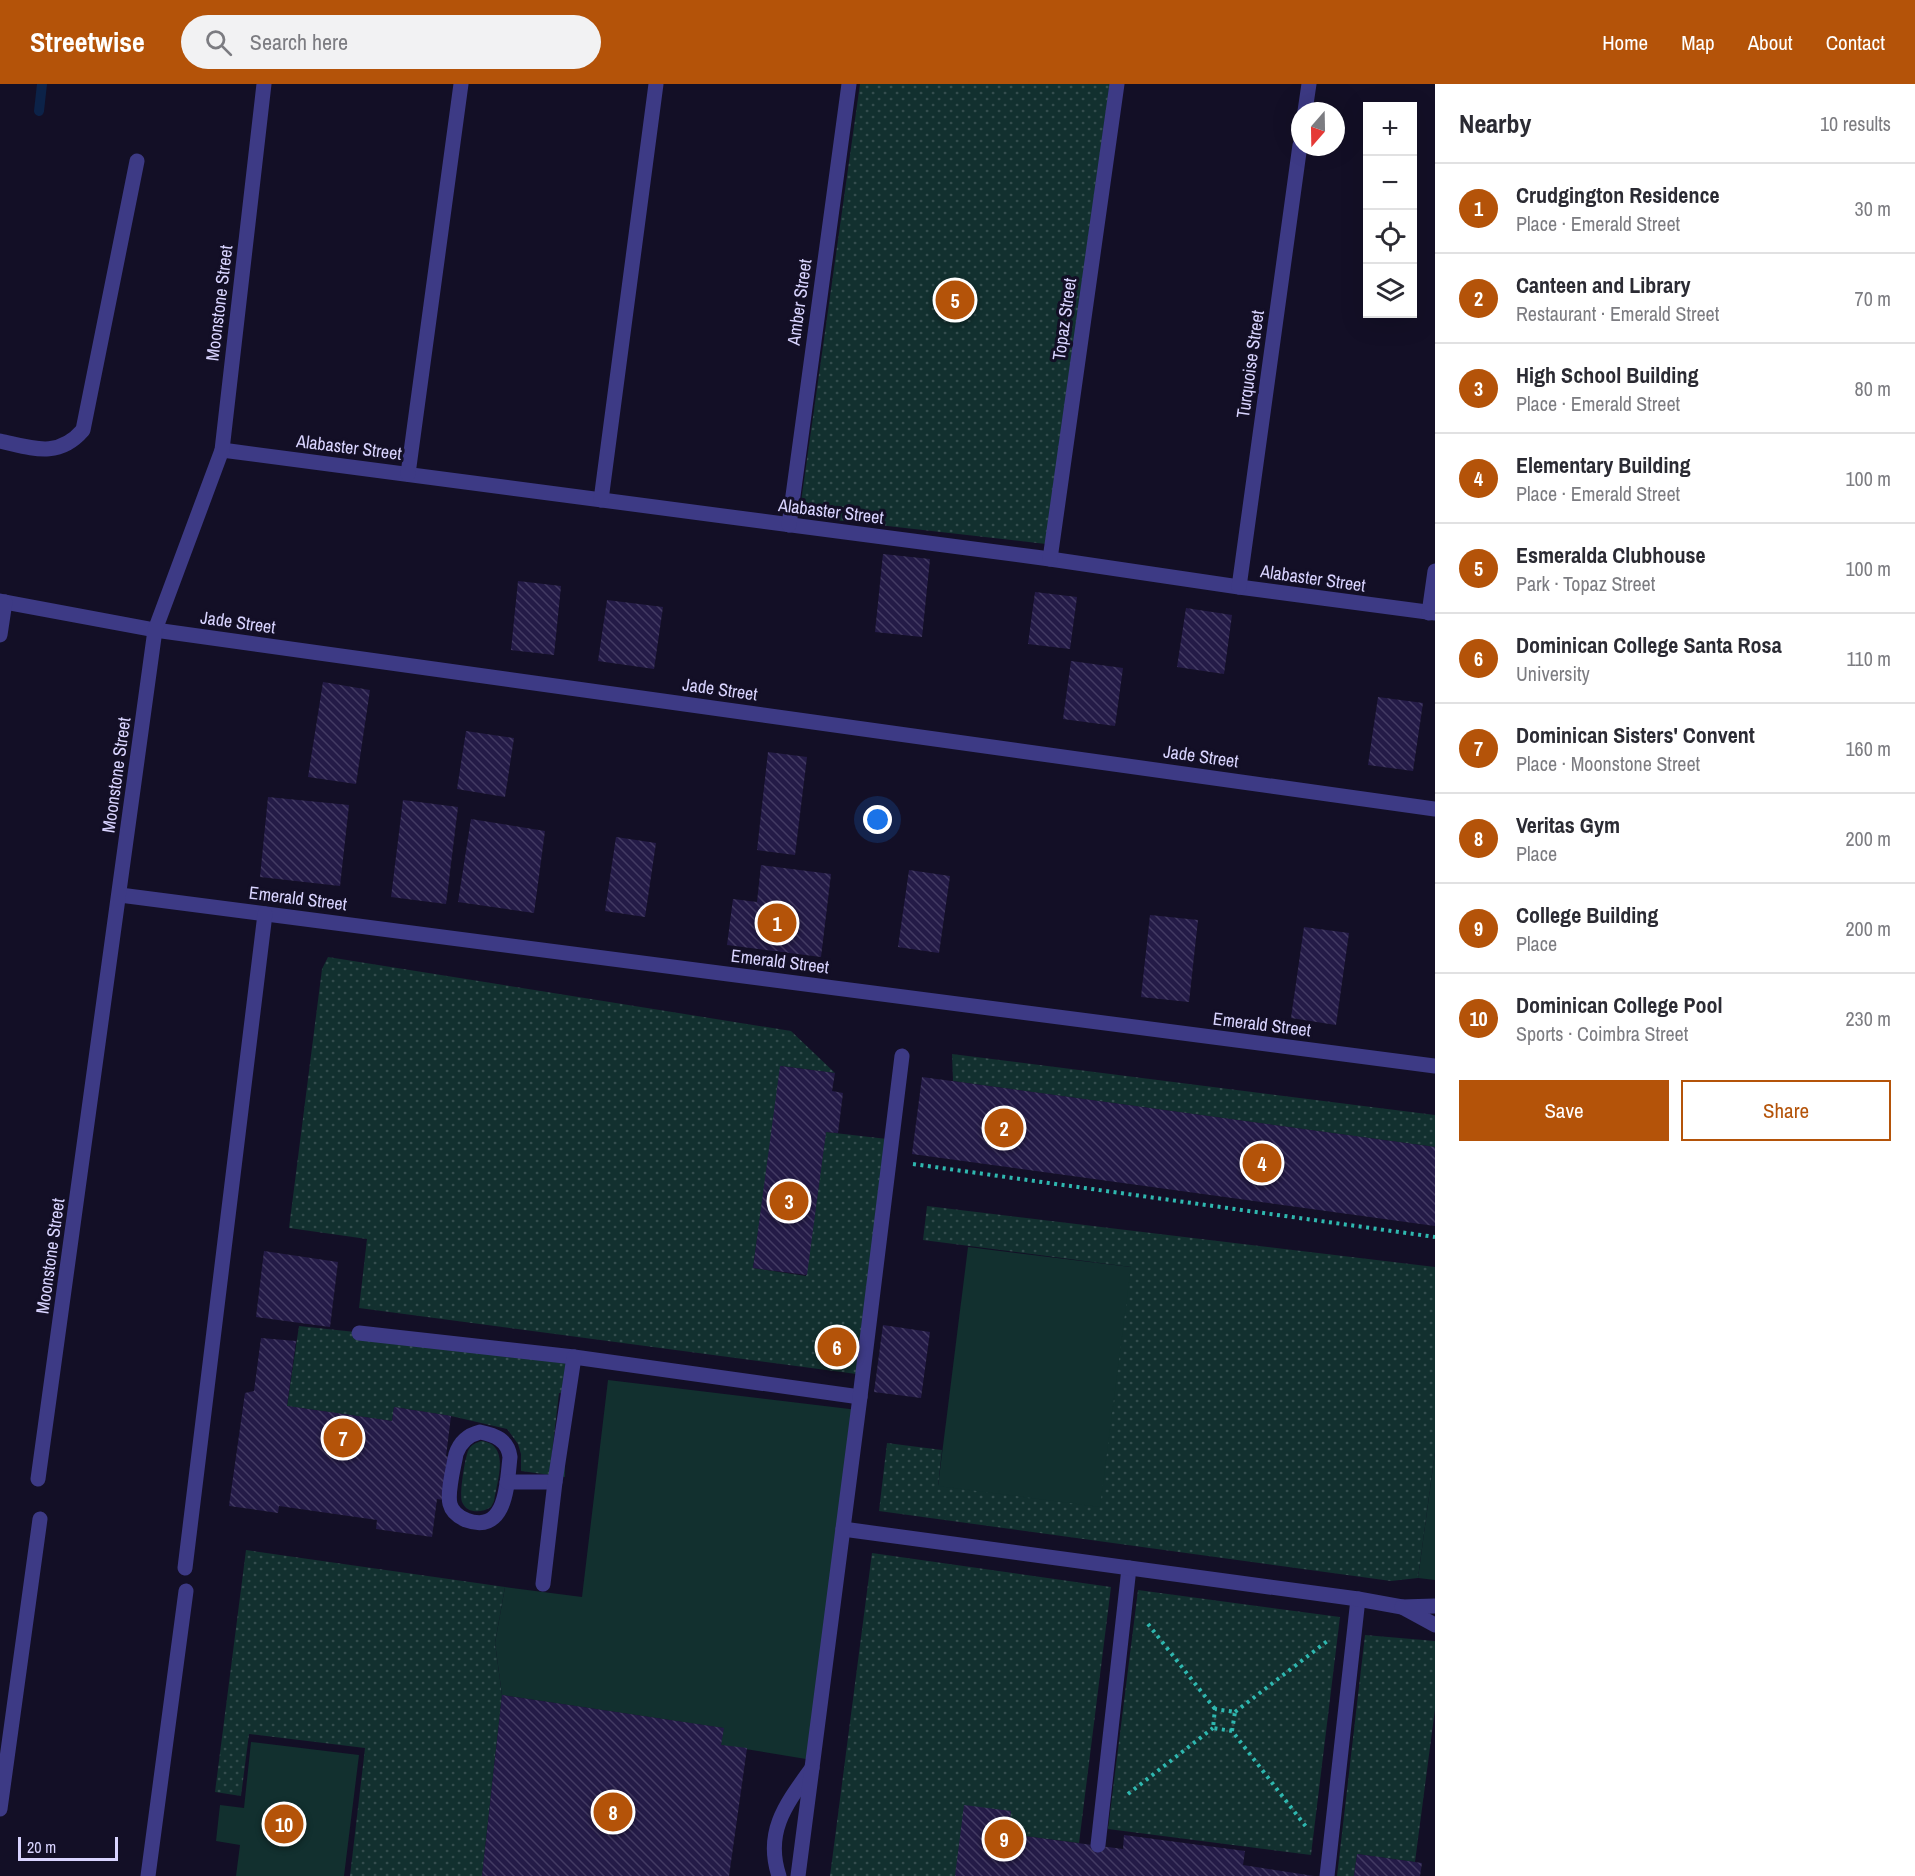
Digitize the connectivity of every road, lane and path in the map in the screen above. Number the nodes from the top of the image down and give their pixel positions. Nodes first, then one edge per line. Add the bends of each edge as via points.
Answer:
1 (264, 84) edge
2 (461, 84) edge
3 (657, 84) edge
4 (849, 84) edge
5 (1117, 84) edge
6 (1308, 84) edge
7 (1306, 102) edge
8 (1298, 156) edge
9 (137, 160) dead end
10 (0, 441) edge
11 (222, 450) junction
12 (408, 474) junction
13 (601, 500) junction
14 (789, 525) junction
15 (1050, 559) junction
16 (1435, 571) edge
17 (1239, 587) junction
18 (3, 602) edge
19 (1432, 613) edge
20 (155, 630) junction
21 (0, 636) edge
22 (1435, 809) edge
23 (120, 895) junction
24 (265, 914) junction
25 (902, 1056) dead end
26 (1435, 1066) edge
27 (908, 1163) dead end
28 (1435, 1237) edge
29 (359, 1333) dead end
30 (574, 1357) junction
31 (860, 1397) junction
32 (38, 1479) dead end
33 (507, 1482) junction
34 (555, 1482) junction
35 (39, 1519) dead end
36 (843, 1529) junction
37 (185, 1568) dead end
38 (1129, 1568) junction
39 (543, 1584) dead end
40 (186, 1591) dead end
41 (1126, 1595) junction
42 (1358, 1599) junction
43 (1435, 1606) edge
44 (1402, 1607) junction
45 (1356, 1618) junction
46 (1435, 1625) edge
47 (1215, 1709) junction
48 (1235, 1712) junction
49 (1213, 1728) junction
50 (1232, 1731) junction
51 (812, 1768) junction
52 (0, 1809) edge
53 (1101, 1815) junction
54 (1098, 1845) dead end
55 (1329, 1857) junction
56 (148, 1876) edge
57 (779, 1876) edge
58 (798, 1876) edge
59 (1327, 1876) edge

1 - 11 street, Moonstone Street
2 - 12 street
3 - 13 street
4 - 14 street, Amber Street
5 - 15 street, Topaz Street
6 - 7 street
8 - 17 street, Turquoise Street
9 - 10 street via 83,430 72,443 42,451
11 - 12 street, Alabaster Street
11 - 20 street, Moonstone Street
12 - 13 street, Alabaster Street
13 - 14 street, Alabaster Street
14 - 15 street, Alabaster Street
15 - 17 street, Alabaster Street
16 - 19 street
17 - 19 street, Alabaster Street
18 - 20 street, Jade Street
18 - 21 street
20 - 22 street, Jade Street
20 - 23 street, Moonstone Street
23 - 24 street, Emerald Street
23 - 32 street, Moonstone Street
24 - 26 street, Emerald Street
24 - 37 street
25 - 31 street
27 - 28 path
29 - 30 street
30 - 31 street
30 - 34 street
31 - 36 street
33 - 33 street via 510,1457 504,1442 489,1434 472,1434 456,1454 450,1504 454,1512 469,1521 490,1520 502,1506
33 - 34 street
34 - 39 street
35 - 52 street
36 - 38 street
36 - 51 street
38 - 41 street
38 - 42 street
40 - 56 street
41 - 47 path
41 - 53 street
42 - 44 street
42 - 45 street
43 - 44 street
44 - 46 street
45 - 48 path
45 - 55 street
47 - 48 path
47 - 49 path
48 - 50 path
49 - 50 path
49 - 53 path
50 - 55 path
51 - 57 street via 778,1823 773,1843
51 - 58 street
53 - 54 street
55 - 59 street

